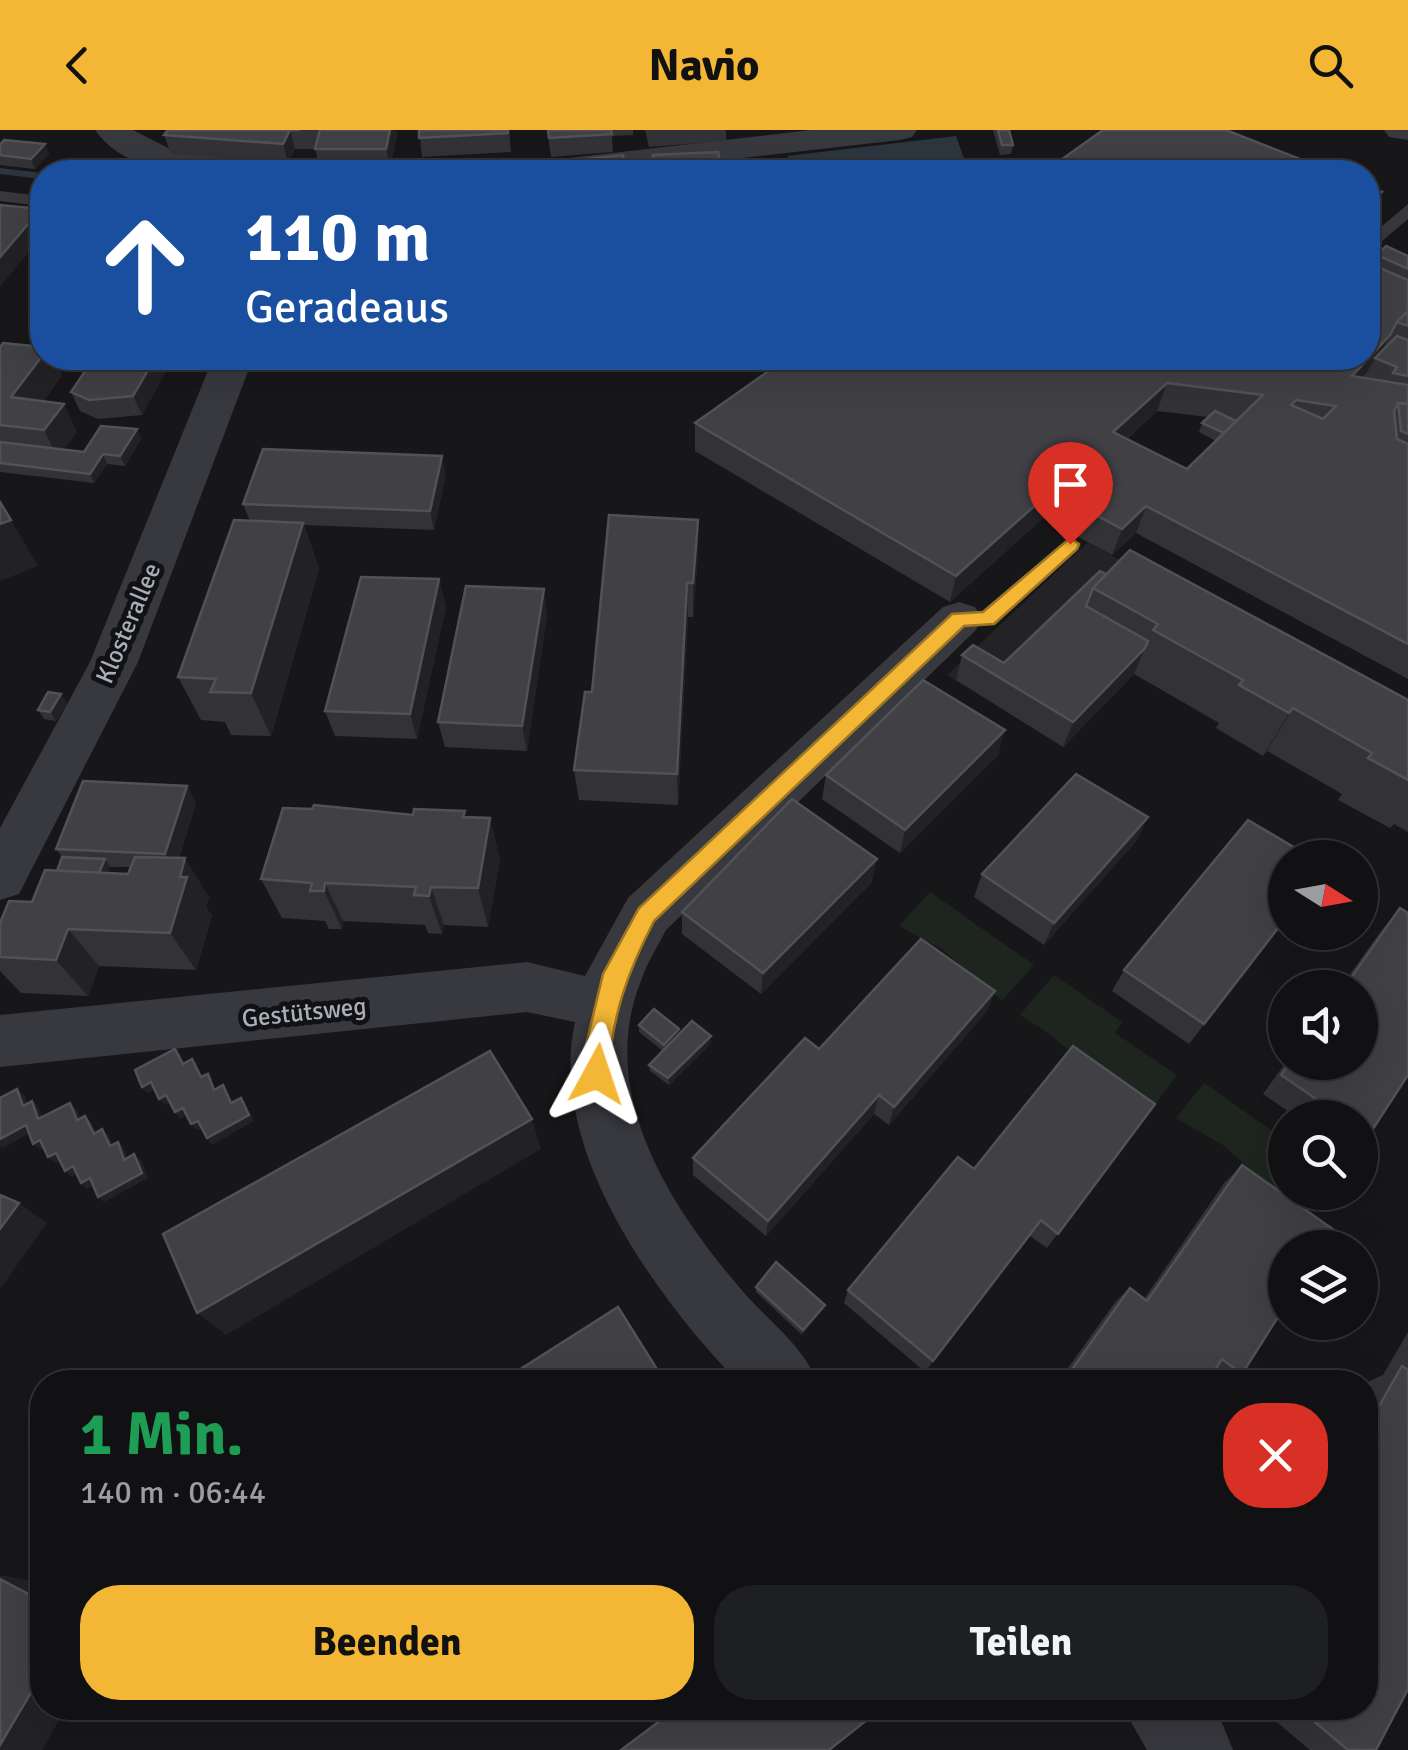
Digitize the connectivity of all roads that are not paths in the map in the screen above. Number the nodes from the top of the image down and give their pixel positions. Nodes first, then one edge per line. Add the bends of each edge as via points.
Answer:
1 (112, 130) edge
2 (900, 130) edge
3 (175, 160) edge
4 (639, 160) edge
5 (0, 196) edge
6 (30, 199) edge
7 (1408, 209) edge
8 (1380, 236) edge
9 (229, 370) edge
10 (1070, 544) dead end
11 (959, 619) joint
12 (0, 878) edge
13 (604, 1008) junction
14 (0, 1041) edge
15 (773, 1370) edge
16 (1170, 1720) edge
17 (1195, 1750) edge

1 - 3 street via 132,147
2 - 4 street
5 - 6 lane
7 - 8 lane
9 - 12 street, Klosterallee via 114,662
10 - 11 lane via 988,619
11 - 13 street via 646,914 623,952
13 - 14 street, Gestütsweg via 528,988
13 - 15 street via 600,1098 631,1184 690,1278
16 - 17 street

